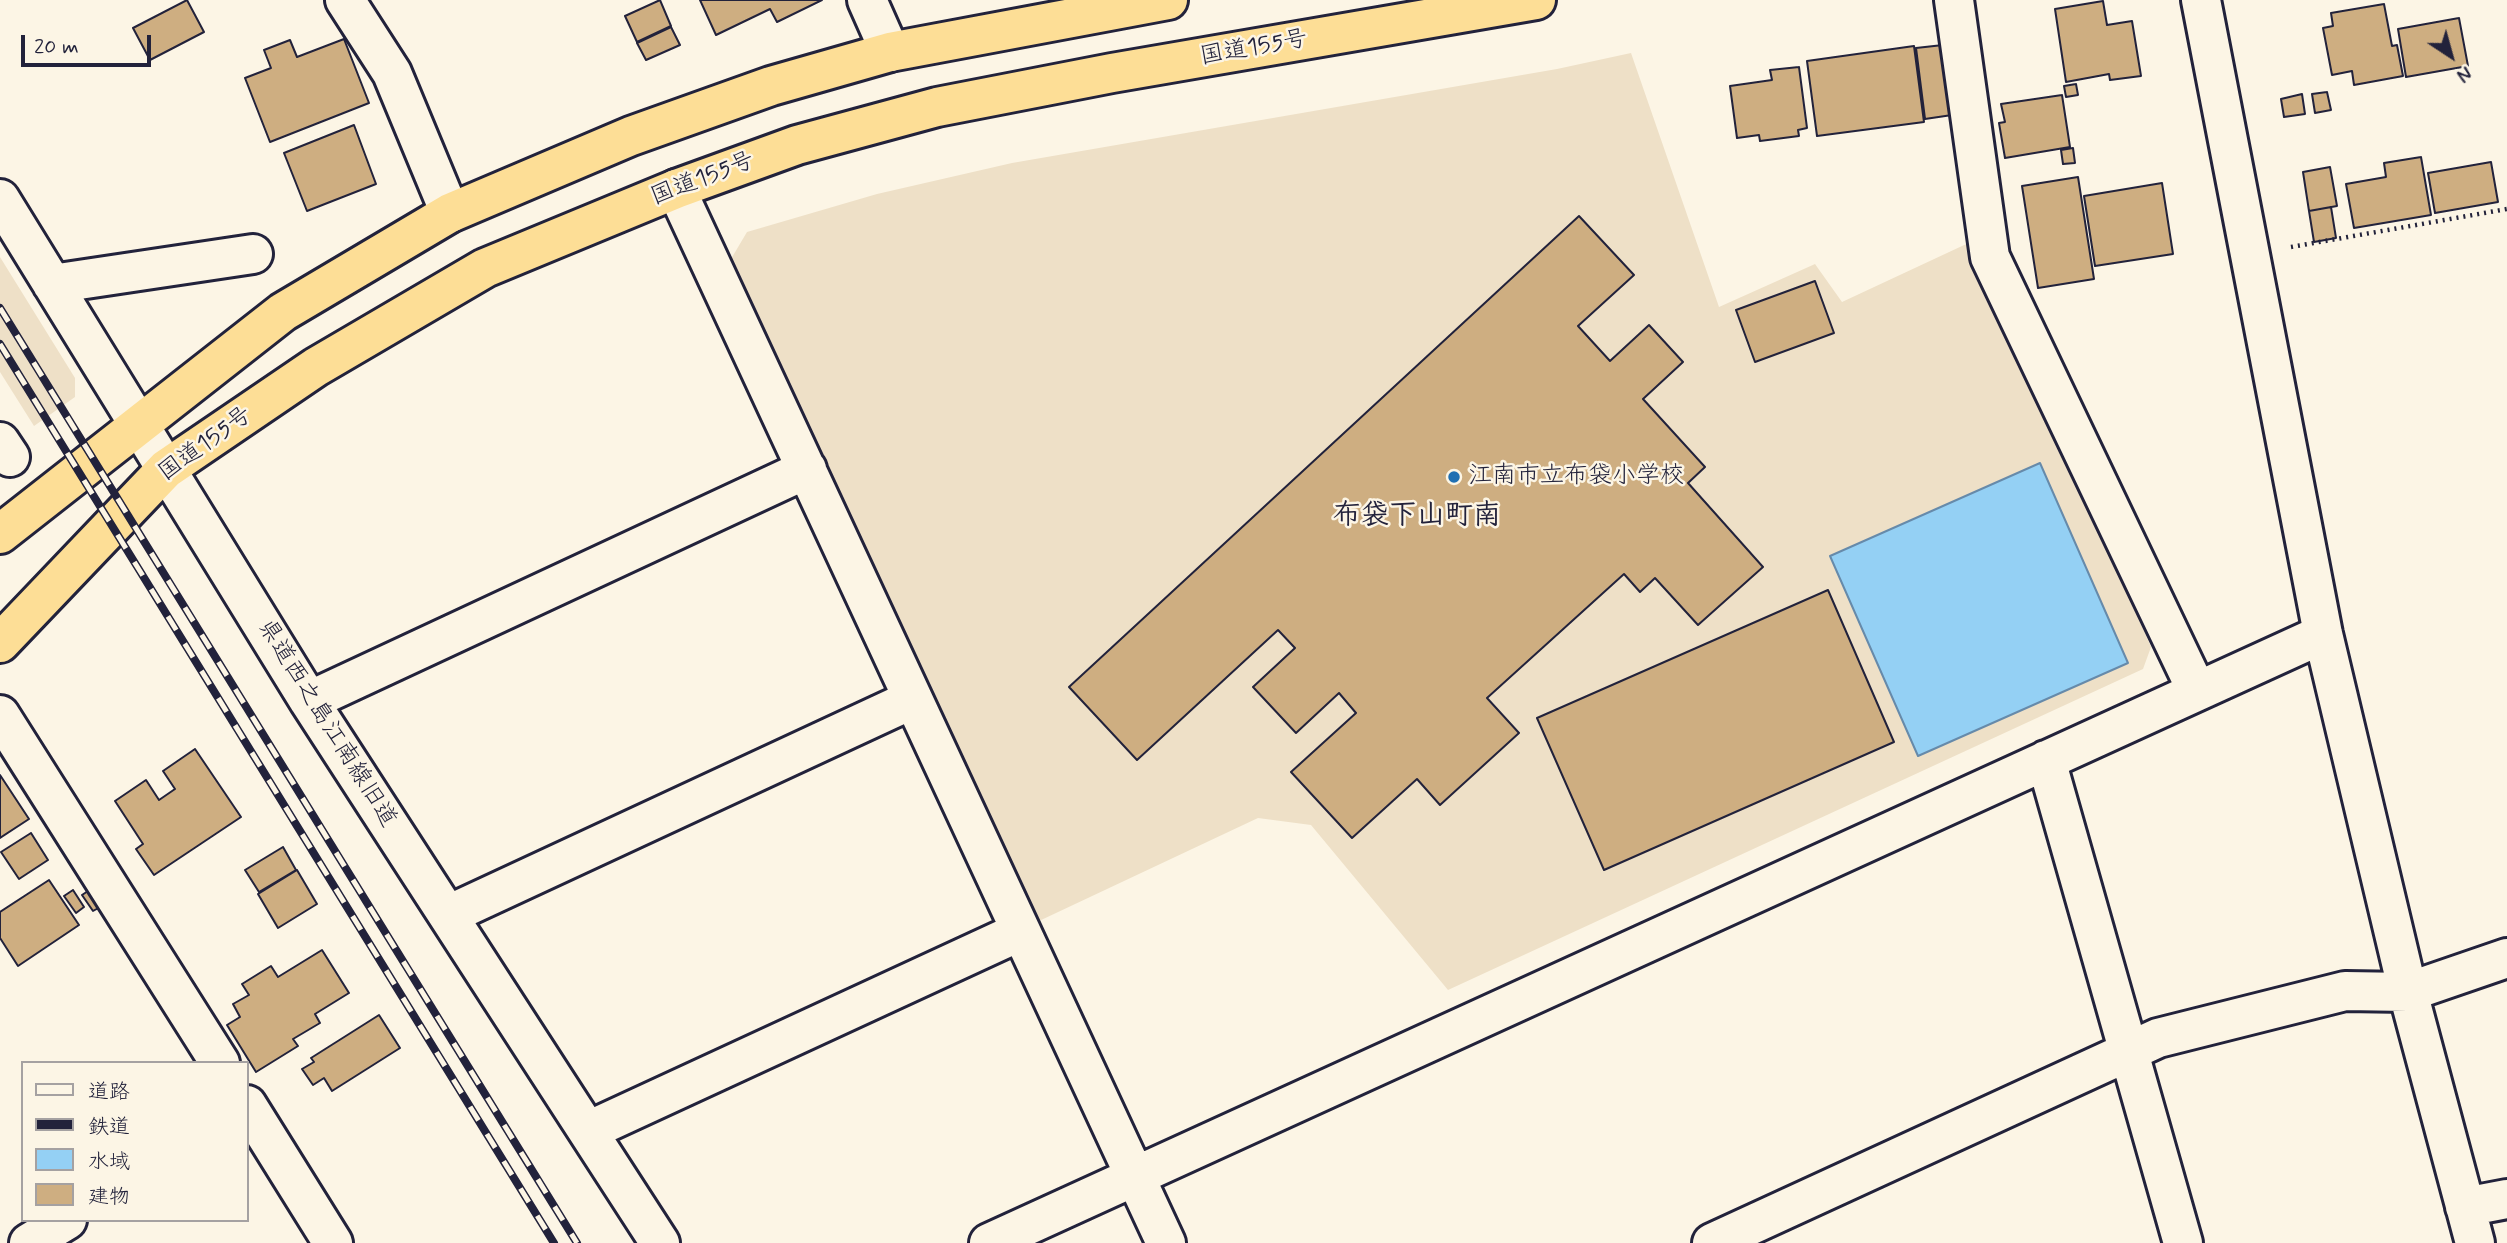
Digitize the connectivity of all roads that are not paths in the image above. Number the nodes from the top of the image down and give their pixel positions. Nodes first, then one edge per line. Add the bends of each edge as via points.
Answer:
1 (345, 0) edge
2 (867, 0) edge
3 (1168, 0) edge
4 (1536, 0) edge
5 (1954, 0) edge
6 (2201, 0) edge
7 (890, 52) junction
8 (676, 190) junction
9 (0, 199) edge
10 (450, 213) junction
11 (253, 254) dead end
12 (52, 284) junction
13 (139, 425) junction
14 (807, 469) junction
15 (166, 470) junction
16 (0, 534) edge
17 (2323, 634) junction
18 (0, 643) edge
19 (2197, 691) junction
20 (913, 699) junction
21 (309, 701) junction
22 (0, 715) edge
23 (2046, 760) junction
24 (448, 915) junction
25 (1021, 931) junction
26 (2507, 958) edge
27 (2407, 992) junction
28 (2129, 1051) junction
29 (219, 1061) edge
30 (248, 1110) edge
31 (588, 1131) junction
32 (1134, 1175) junction
33 (2507, 1199) edge
34 (2465, 1207) junction
35 (64, 1222) edge
36 (29, 1243) edge
37 (333, 1243) edge
38 (660, 1243) edge
39 (989, 1243) edge
40 (1166, 1243) edge
41 (1712, 1243) edge
42 (2183, 1243) edge
43 (2475, 1243) edge

1 - 10 street via 392,72
2 - 7 street
3 - 7 highway
4 - 8 highway, 国道155号 via 937,107 797,145
5 - 19 street via 1990,257
6 - 17 street
7 - 10 highway via 771,86 631,135
8 - 14 street
8 - 15 highway, 国道155号 via 485,268 316,367
9 - 12 street, 県道西之島江南線旧道
10 - 13 highway via 282,312
11 - 12 street
12 - 13 street, 県道西之島江南線旧道
13 - 15 street, 県道西之島江南線旧道
13 - 16 highway
14 - 20 street
14 - 21 street
15 - 18 highway, 国道155号
15 - 21 street, 県道西之島江南線旧道
17 - 19 street
17 - 27 street
19 - 23 street
20 - 24 street
20 - 25 street
21 - 24 street, 県道西之島江南線旧道
22 - 29 street
23 - 28 street
23 - 32 street
24 - 31 street, 県道西之島江南線旧道
25 - 31 street
25 - 32 street
26 - 27 street
27 - 28 street via 2345,991 2158,1038
27 - 34 street
28 - 41 street
28 - 42 street
30 - 37 street
31 - 38 street, 県道西之島江南線旧道
32 - 39 street
32 - 40 street
33 - 34 street
34 - 43 street
35 - 36 street

